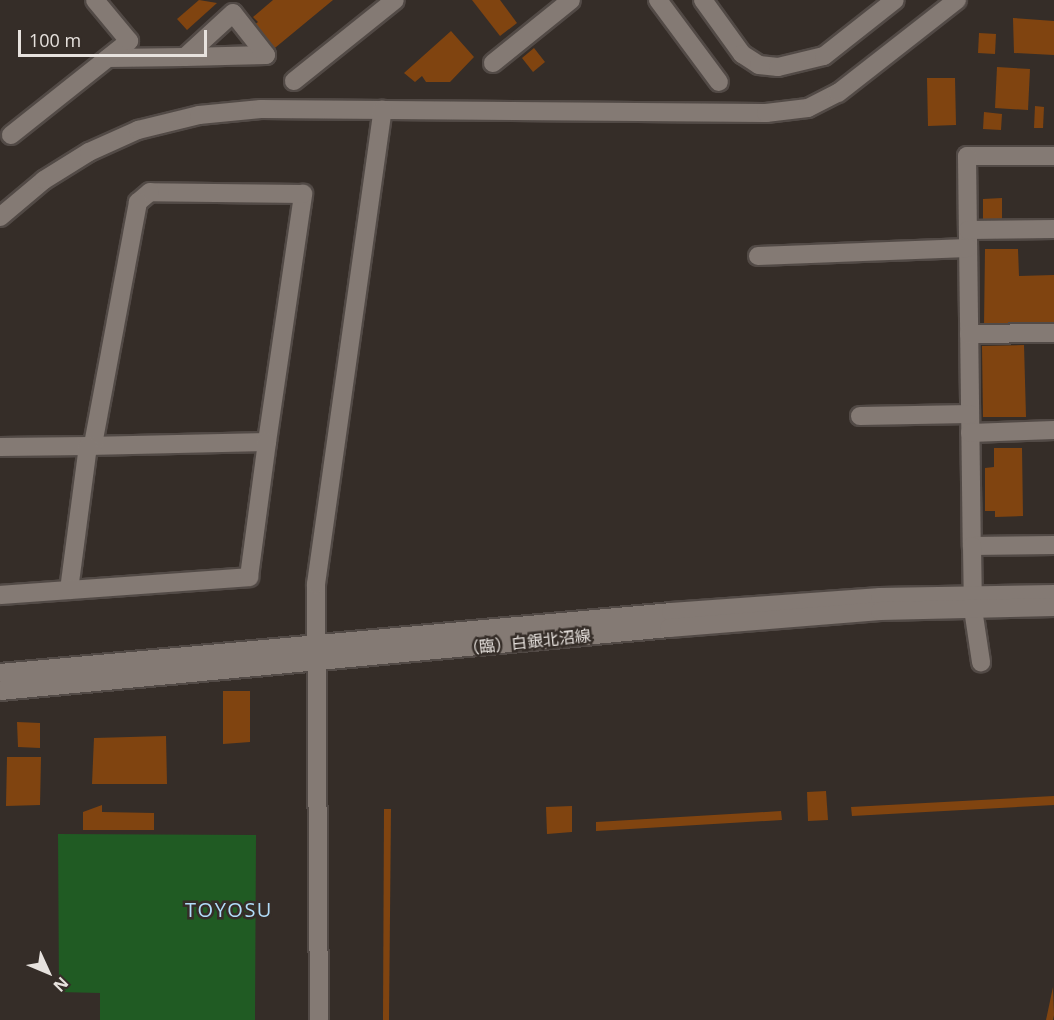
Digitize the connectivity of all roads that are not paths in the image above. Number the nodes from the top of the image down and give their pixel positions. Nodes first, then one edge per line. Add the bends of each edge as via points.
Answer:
1 (95, 0) edge
2 (395, 0) edge
3 (571, 0) edge
4 (658, 0) edge
5 (703, 0) edge
6 (895, 0) edge
7 (957, 0) edge
8 (185, 57) dead end
9 (108, 58) junction
10 (493, 63) dead end
11 (294, 81) dead end
12 (719, 82) dead end
13 (383, 110) junction
14 (11, 135) dead end
15 (1054, 156) edge
16 (0, 217) edge
17 (1054, 230) edge
18 (968, 239) junction
19 (758, 256) dead end
20 (1054, 333) edge
21 (969, 334) junction
22 (860, 416) dead end
23 (970, 424) junction
24 (1054, 430) edge
25 (267, 442) junction
26 (91, 445) junction
27 (0, 447) edge
28 (1054, 545) edge
29 (972, 546) junction
30 (69, 590) junction
31 (1054, 594) edge
32 (0, 595) edge
33 (973, 602) junction
34 (1054, 607) edge
35 (316, 642) junction
36 (317, 662) junction
37 (981, 662) dead end
38 (0, 674) edge
39 (0, 691) edge
40 (319, 1020) edge

1 - 9 street via 129,41
2 - 11 street
3 - 10 street
4 - 12 street
5 - 6 street via 742,54 759,65 778,67 824,56
7 - 13 street via 838,93 807,108 766,113
8 - 9 street
9 - 14 street
13 - 16 street via 261,109 199,115 138,129 53,174
13 - 35 street via 316,584
15 - 18 street via 967,156
17 - 18 street
18 - 19 street
18 - 21 street
20 - 21 street
21 - 23 street
22 - 23 street
23 - 24 street
23 - 29 street
25 - 26 street
25 - 26 street via 303,194 150,192 138,202
25 - 30 street via 249,577
26 - 27 street
26 - 30 street
28 - 29 street
29 - 33 street
30 - 32 street
31 - 33 street, （臨）白銀北沼線
33 - 34 street, （臨）白銀北沼線
33 - 35 street, （臨）白銀北沼線 via 880,597
33 - 36 street, （臨）白銀北沼線
33 - 37 street
35 - 36 street
35 - 38 street, （臨）白銀北沼線
36 - 39 street, （臨）白銀北沼線
36 - 40 street

